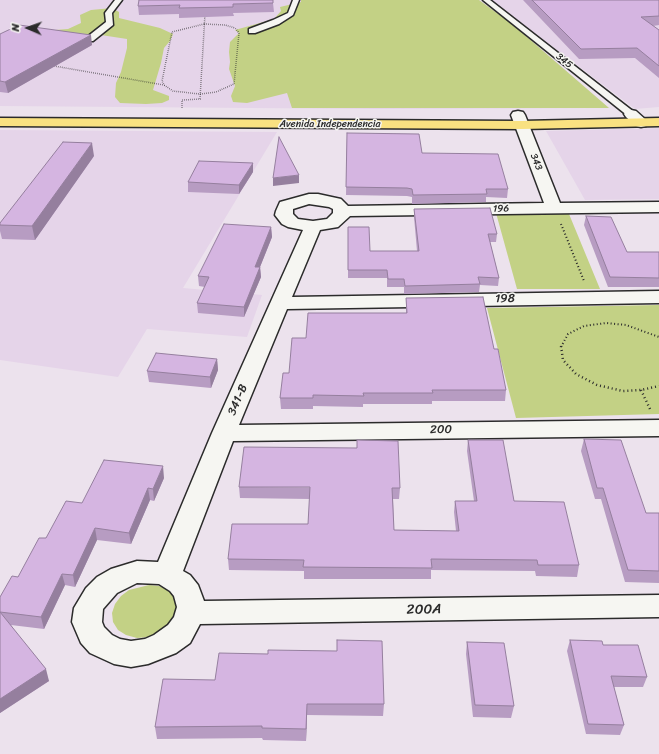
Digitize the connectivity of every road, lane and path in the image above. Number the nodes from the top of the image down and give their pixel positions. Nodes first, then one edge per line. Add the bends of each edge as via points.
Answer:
1 (119, 0) edge
2 (296, 0) edge
3 (486, 0) edge
4 (205, 14) edge
5 (204, 24) junction
6 (252, 30) dead end
7 (90, 39) dead end
8 (54, 66) edge
9 (164, 84) junction
10 (200, 94) junction
11 (659, 112) edge
12 (0, 113) edge
13 (181, 114) junction
14 (636, 118) junction
15 (520, 120) junction
16 (0, 122) edge
17 (659, 122) edge
18 (659, 207) edge
19 (554, 208) junction
20 (342, 211) junction
21 (313, 226) junction
22 (590, 298) junction
23 (659, 298) edge
24 (280, 302) junction
25 (659, 337) edge
26 (659, 386) edge
27 (659, 428) edge
28 (224, 433) junction
29 (167, 575) junction
30 (659, 606) edge
31 (189, 614) junction

1 - 7 lane via 108,12 110,23
2 - 6 lane via 291,14
3 - 14 lane, 345
4 - 5 path
5 - 9 path via 172,32 162,81
5 - 10 path
5 - 10 path via 235,28 239,33 234,84 216,92
8 - 9 path
9 - 10 path via 173,91
10 - 13 path via 200,100 182,100
11 - 14 main road, Avenida Independencia
12 - 13 main road, Avenida Independencia
13 - 15 main road, Avenida Independencia
14 - 15 main road, Avenida Independencia
14 - 17 main road, Avenida Independencia
15 - 16 main road, Avenida Independencia
15 - 19 street, 343
18 - 19 street, 196
19 - 20 street, 196
19 - 22 path
20 - 21 street via 342,215 332,223
20 - 21 street via 340,206 318,199 300,200 286,206 284,216 288,220
21 - 24 street, 341-B
22 - 23 street, 198
22 - 24 street, 198
24 - 28 street, 341-B
25 - 26 path via 626,325 606,323 584,326 568,334 561,346 563,360 576,374 598,385 623,391
27 - 28 street, 200
28 - 29 street, 341-B
29 - 31 street via 180,583 188,593 191,607
29 - 31 street via 137,572 107,585 89,608 87,622 92,634 101,644 114,651 131,654 148,651 165,644 179,634
30 - 31 street, 200A

